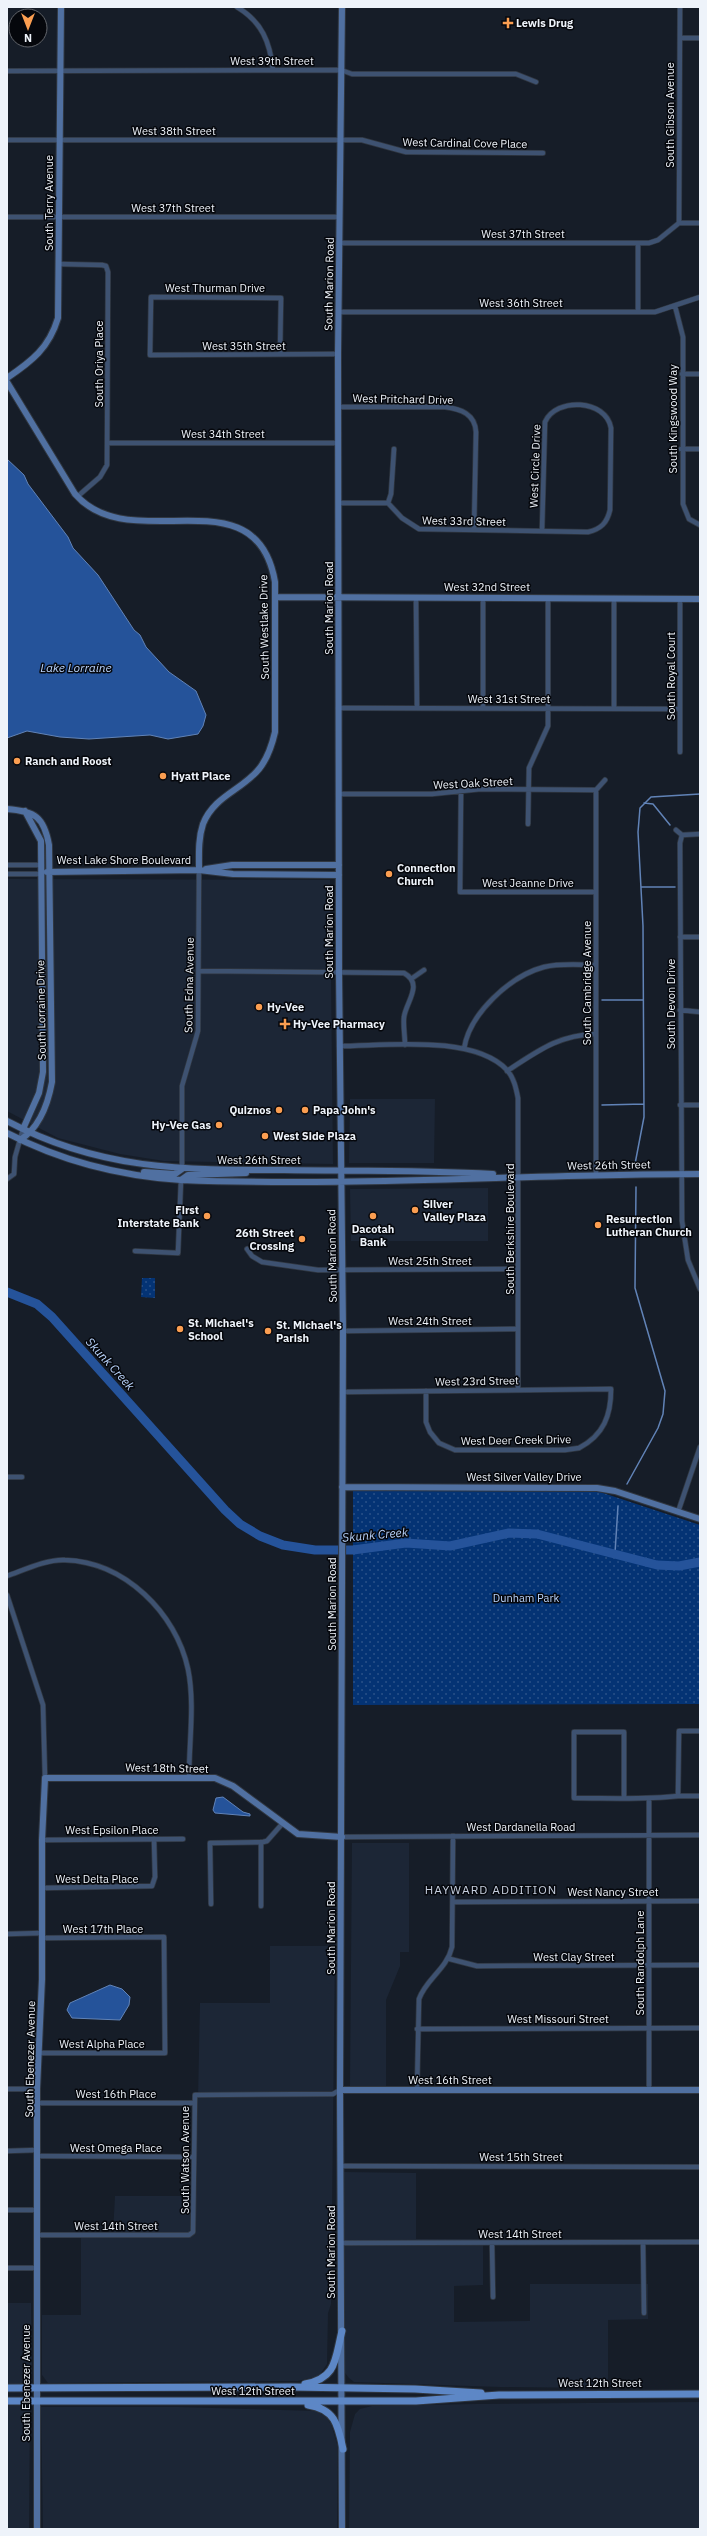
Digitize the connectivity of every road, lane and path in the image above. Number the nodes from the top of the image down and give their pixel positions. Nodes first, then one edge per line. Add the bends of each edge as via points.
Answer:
1 (61, 7) edge
2 (237, 7) edge
3 (342, 7) edge
4 (680, 7) edge
5 (680, 38) junction
6 (700, 38) edge
7 (273, 70) junction
8 (341, 70) junction
9 (7, 71) edge
10 (60, 72) junction
11 (536, 82) dead end
12 (7, 140) edge
13 (59, 140) junction
14 (340, 140) junction
15 (543, 153) dead end
16 (7, 217) edge
17 (59, 217) junction
18 (340, 217) junction
19 (679, 223) junction
20 (700, 223) edge
21 (339, 243) junction
22 (638, 243) junction
23 (59, 264) junction
24 (700, 297) edge
25 (675, 306) junction
26 (638, 311) junction
27 (338, 312) junction
28 (280, 354) junction
29 (338, 354) junction
30 (150, 355) joint
31 (682, 374) junction
32 (700, 374) edge
33 (7, 378) edge
34 (7, 382) edge
35 (338, 408) junction
36 (108, 442) junction
37 (338, 443) junction
38 (394, 448) dead end
39 (681, 449) junction
40 (700, 449) edge
41 (78, 496) junction
42 (339, 503) junction
43 (388, 503) junction
44 (700, 525) edge
45 (599, 528) joint
46 (474, 530) junction
47 (542, 531) junction
48 (275, 597) junction
49 (339, 597) junction
50 (483, 597) junction
51 (416, 598) junction
52 (548, 598) junction
53 (614, 598) junction
54 (680, 599) junction
55 (700, 599) edge
56 (338, 708) junction
57 (417, 708) junction
58 (483, 708) junction
59 (614, 708) junction
60 (548, 709) junction
61 (679, 709) junction
62 (680, 752) dead end
63 (605, 780) dead end
64 (528, 790) junction
65 (596, 790) junction
66 (461, 791) junction
67 (339, 794) junction
68 (7, 809) edge
69 (24, 810) junction
70 (528, 824) dead end
71 (676, 830) dead end
72 (700, 834) edge
73 (682, 836) junction
74 (7, 865) edge
75 (42, 865) junction
76 (339, 865) junction
77 (50, 870) junction
78 (199, 870) junction
79 (7, 874) edge
80 (42, 874) junction
81 (339, 875) junction
82 (596, 892) junction
83 (680, 937) junction
84 (700, 937) edge
85 (596, 965) junction
86 (424, 970) dead end
87 (199, 971) junction
88 (339, 971) junction
89 (411, 979) junction
90 (680, 1010) junction
91 (700, 1012) edge
92 (596, 1034) junction
93 (405, 1045) junction
94 (339, 1046) junction
95 (464, 1049) junction
96 (507, 1071) junction
97 (680, 1105) junction
98 (700, 1105) edge
99 (7, 1121) edge
100 (24, 1129) junction
101 (7, 1133) edge
102 (32, 1133) junction
103 (20, 1140) junction
104 (101, 1167) junction
105 (182, 1169) junction
106 (265, 1170) junction
107 (341, 1171) junction
108 (681, 1174) junction
109 (700, 1174) edge
110 (519, 1176) junction
111 (596, 1176) junction
112 (7, 1179) edge
113 (181, 1180) junction
114 (341, 1181) junction
115 (247, 1249) dead end
116 (135, 1252) dead end
117 (518, 1269) junction
118 (341, 1270) junction
119 (700, 1289) edge
120 (518, 1330) junction
121 (342, 1331) junction
122 (611, 1389) joint
123 (518, 1390) junction
124 (426, 1391) junction
125 (342, 1392) junction
126 (700, 1447) edge
127 (7, 1477) edge
128 (22, 1477) dead end
129 (342, 1487) junction
130 (678, 1512) junction
131 (700, 1519) edge
132 (7, 1576) edge
133 (7, 1596) edge
134 (700, 1731) edge
135 (45, 1778) junction
136 (189, 1778) junction
137 (678, 1796) junction
138 (700, 1796) edge
139 (624, 1798) junction
140 (649, 1798) junction
141 (282, 1824) junction
142 (648, 1835) junction
143 (700, 1835) edge
144 (453, 1836) junction
145 (342, 1837) junction
146 (183, 1839) dead end
147 (42, 1840) junction
148 (154, 1840) junction
149 (261, 1842) junction
150 (42, 1888) junction
151 (648, 1901) junction
152 (700, 1901) edge
153 (454, 1902) junction
154 (210, 1904) dead end
155 (261, 1906) dead end
156 (7, 1934) edge
157 (42, 1936) junction
158 (450, 1959) junction
159 (700, 1965) edge
160 (648, 1966) junction
161 (417, 2028) junction
162 (649, 2028) junction
163 (700, 2028) edge
164 (38, 2053) junction
165 (165, 2053) joint
166 (7, 2089) edge
167 (37, 2089) junction
168 (340, 2090) junction
169 (417, 2090) junction
170 (649, 2090) junction
171 (700, 2090) edge
172 (201, 2095) joint
173 (38, 2103) junction
174 (193, 2103) junction
175 (7, 2150) edge
176 (38, 2153) junction
177 (193, 2157) junction
178 (341, 2166) junction
179 (700, 2167) edge
180 (7, 2210) edge
181 (37, 2210) junction
182 (193, 2232) joint
183 (37, 2235) junction
184 (700, 2242) edge
185 (341, 2243) junction
186 (492, 2243) junction
187 (643, 2243) junction
188 (7, 2268) edge
189 (37, 2268) junction
190 (493, 2297) dead end
191 (644, 2313) dead end
192 (342, 2332) junction
193 (291, 2387) junction
194 (7, 2388) edge
195 (37, 2388) junction
196 (342, 2388) junction
197 (499, 2394) junction
198 (700, 2394) edge
199 (7, 2401) edge
200 (37, 2401) junction
201 (342, 2401) junction
202 (270, 2402) junction
203 (343, 2449) junction
204 (37, 2529) edge
205 (342, 2529) edge

1 - 10 street, South Terry Avenue
2 - 7 street via 252,18 262,30 269,44
3 - 8 street, South Marion Road
4 - 5 street, South Gibson Avenue
5 - 6 street
5 - 19 street, South Gibson Avenue
7 - 8 street, West 39th Street
7 - 10 street, West 39th Street
8 - 11 street, West 39th Street via 352,74 516,74
8 - 14 street, South Marion Road
9 - 10 street, West 39th Street
10 - 13 street, South Terry Avenue
12 - 13 street, West 38th Street
13 - 14 street, West 38th Street
13 - 17 street, South Terry Avenue
14 - 15 street, West Cardinal Cove Place via 371,140 406,152
14 - 18 street, South Marion Road
16 - 17 street, West 37th Street
17 - 18 street, West 37th Street
17 - 23 street, South Terry Avenue
18 - 21 street, South Marion Road
19 - 20 street
19 - 22 street, West 37th Street via 653,242
21 - 22 street, West 37th Street
21 - 27 street, South Marion Road
22 - 26 street
23 - 33 street, South Terry Avenue via 60,311 50,340 32,361
23 - 36 street, South Oriya Place via 102,265 108,270
24 - 25 street, West 36th Street
25 - 26 street, West 36th Street via 660,311
25 - 31 street, South Kingswood Way via 682,329
26 - 27 street, West 36th Street
27 - 29 street, South Marion Road
28 - 29 street, West 35th Street
28 - 30 street, West 35th Street
28 - 30 street, West Thurman Drive via 281,298 151,297
29 - 35 street, South Marion Road
31 - 32 street
31 - 39 street, South Kingswood Way
34 - 41 street, South Westlake Drive
35 - 37 street, South Marion Road
35 - 46 street, West Pritchard Drive via 445,407 462,410 472,418 476,432
36 - 37 street, West 34th Street
36 - 41 street, South Oriya Place via 105,471
37 - 42 street, South Marion Road
38 - 43 street via 391,494
39 - 40 street
39 - 44 street, South Kingswood Way via 683,508 689,519
41 - 48 street, South Westlake Drive via 94,510 118,520 214,521 243,530 266,554 272,569
42 - 43 street
42 - 49 street, South Marion Road
43 - 46 street, West 33rd Street via 416,529
45 - 47 street, West 33rd Street via 588,532
45 - 47 street, West Circle Drive via 606,522 610,510 610,422 604,413 594,407 566,406 553,411 545,422
46 - 47 street, West 33rd Street
48 - 49 street, West 32nd Street
48 - 78 street, South Westlake Drive via 275,732 272,748 256,772 225,795 210,811 201,832
49 - 51 street, West 32nd Street
49 - 56 street, South Marion Road
50 - 51 street, West 32nd Street
50 - 52 street, West 32nd Street
50 - 58 street
51 - 57 street
52 - 53 street, West 32nd Street
52 - 60 street
53 - 54 street, West 32nd Street
53 - 59 street
54 - 55 street, West 32nd Street
54 - 61 street, South Royal Court
56 - 57 street, West 31st Street
56 - 67 street, South Marion Road
57 - 58 street, West 31st Street
58 - 60 street, West 31st Street
59 - 60 street, West 31st Street
59 - 61 street, West 31st Street
60 - 64 street via 546,734 530,763
61 - 62 street, South Royal Court
63 - 65 street
64 - 65 street, West Oak Street
64 - 66 street, West Oak Street
64 - 70 street
65 - 82 street, South Cambridge Avenue
66 - 67 street, West Oak Street via 432,794
66 - 82 street, West Jeanne Drive via 460,892
67 - 76 street, South Marion Road
68 - 69 street
69 - 75 street, South Lorraine Drive via 41,841
69 - 77 street, South Lorraine Drive via 40,818 45,826
71 - 73 street
72 - 73 street
73 - 83 street, South Devon Drive
74 - 75 street, West Lake Shore Boulevard
75 - 77 street, West Lake Shore Boulevard
75 - 80 street, South Lorraine Drive
76 - 78 street, West Lake Shore Boulevard via 232,865
76 - 81 street, South Marion Road
77 - 78 street, West Lake Shore Boulevard
77 - 80 street, West Lake Shore Boulevard
77 - 102 street, South Lorraine Drive via 52,1082
78 - 81 street, West Lake Shore Boulevard via 233,874
78 - 87 street, South Edna Avenue
79 - 80 street, West Lake Shore Boulevard
80 - 100 street, South Lorraine Drive via 42,1081
81 - 88 street, South Marion Road
82 - 85 street, South Cambridge Avenue
83 - 84 street
83 - 90 street, South Devon Drive
85 - 92 street, South Cambridge Avenue
85 - 95 street via 550,966 525,974 480,1012 468,1030
86 - 89 street
87 - 88 street
87 - 105 street, South Edna Avenue via 198,1031 182,1086
88 - 89 street via 396,971
88 - 94 street, South Marion Road
89 - 93 street via 414,988 404,1018
90 - 91 street
90 - 97 street, South Devon Drive
92 - 96 street via 577,1034 560,1039
92 - 111 street, South Cambridge Avenue
93 - 94 street
93 - 95 street
94 - 107 street, South Marion Road
95 - 96 street via 493,1059
96 - 110 street, South Berkshire Boulevard via 518,1098
97 - 98 street
97 - 108 street, South Devon Drive
99 - 100 street, West 26th Street
100 - 102 street, West 26th Street
100 - 103 street
101 - 103 street, West 26th Street
102 - 103 street
102 - 105 street, West 26th Street via 98,1156 151,1167
103 - 104 street, West 26th Street
103 - 112 street via 14,1174
104 - 105 street via 169,1175 179,1173
104 - 113 street, West 26th Street
105 - 106 street, West 26th Street
106 - 107 street, West 26th Street
106 - 113 street via 237,1175 188,1175
107 - 110 street, West 26th Street via 437,1171
107 - 114 street, South Marion Road
108 - 109 street, West 26th Street
108 - 111 street, West 26th Street
108 - 119 street, South Devon Drive via 684,1244
110 - 111 street, West 26th Street
110 - 114 street, West 26th Street via 447,1181
110 - 117 street, South Berkshire Boulevard
113 - 114 street, West 26th Street
113 - 116 street via 178,1252
114 - 118 street, South Marion Road
115 - 118 street, West 25th Street via 252,1256 262,1262 318,1270
117 - 118 street, West 25th Street
117 - 120 street, South Berkshire Boulevard
118 - 121 street, South Marion Road
120 - 121 street, West 24th Street
120 - 123 street, South Berkshire Boulevard
121 - 125 street, South Marion Road
122 - 123 street, West 23rd Street
122 - 124 street, West Deer Creek Drive via 610,1411 597,1436 579,1448 557,1450 464,1451 444,1446 436,1440 428,1427
123 - 124 street, West 23rd Street
124 - 125 street, West 23rd Street
125 - 129 street, South Marion Road
126 - 130 street
127 - 128 street
129 - 130 street, West Silver Valley Drive via 597,1488 615,1491
129 - 145 street, South Marion Road
130 - 131 street, West Silver Valley Drive
132 - 136 street via 64,1560 84,1562 127,1580 162,1612 176,1632 183,1650 191,1688
133 - 135 street, South Ebenezer Avenue via 43,1705
134 - 137 street via 679,1731
135 - 136 street, West 18th Street
135 - 147 street, South Ebenezer Avenue
136 - 141 street, West 18th Street via 221,1780 233,1786
137 - 138 street
137 - 140 street
139 - 139 street via 574,1798 574,1732 624,1732
139 - 140 street
140 - 142 street, South Randolph Lane
141 - 145 street, West 18th Street via 304,1836
141 - 149 street via 268,1841
142 - 143 street, West Dardanella Road
142 - 144 street, West Dardanella Road
142 - 151 street, South Randolph Lane
144 - 145 street, West Dardanella Road
144 - 153 street
145 - 168 street, South Marion Road
146 - 148 street, West Epsilon Place
147 - 148 street, West Epsilon Place
147 - 150 street, South Ebenezer Avenue
148 - 150 street, West Delta Place via 155,1877 152,1886
149 - 154 street via 210,1843
149 - 155 street
150 - 157 street, South Ebenezer Avenue
151 - 152 street, West Nancy Street
151 - 153 street, West Nancy Street
151 - 160 street, South Randolph Lane
153 - 158 street
156 - 157 street, West 17th Place
157 - 164 street, South Ebenezer Avenue
157 - 165 street, West 17th Place via 164,1937
158 - 160 street, West Clay Street via 477,1966
158 - 161 street via 420,1996
159 - 160 street, West Clay Street
160 - 162 street, South Randolph Lane
161 - 162 street, West Missouri Street
161 - 169 street
162 - 163 street, West Missouri Street
162 - 170 street, South Randolph Lane
164 - 165 street, West Alpha Place
164 - 167 street, South Ebenezer Avenue
166 - 167 street
167 - 173 street, South Ebenezer Avenue
168 - 169 street, West 16th Street
168 - 172 street, West 16th Street via 333,2094
168 - 178 street, South Marion Road
169 - 170 street, West 16th Street
170 - 171 street, West 16th Street
172 - 174 street, South Watson Avenue via 195,2095
173 - 174 street, West 16th Place
173 - 176 street, South Ebenezer Avenue
174 - 177 street, South Watson Avenue
175 - 176 street, West Omega Place
176 - 177 street, West Omega Place
176 - 181 street, South Ebenezer Avenue
177 - 182 street, South Watson Avenue
178 - 179 street, West 15th Street
178 - 185 street, South Marion Road
180 - 181 street
181 - 183 street, South Ebenezer Avenue
182 - 183 street, West 14th Street via 189,2235
183 - 189 street, South Ebenezer Avenue
184 - 187 street, West 14th Street
185 - 186 street, West 14th Street
185 - 192 street, South Marion Road
186 - 187 street, West 14th Street
186 - 190 street
187 - 191 street
188 - 189 street
189 - 195 street, South Ebenezer Avenue
192 - 193 main road via 334,2362 327,2376
192 - 196 street, South Marion Road
193 - 195 main road, West 12th Street
193 - 196 main road, West 12th Street
194 - 195 main road, West 12th Street
195 - 200 street, South Ebenezer Avenue
196 - 197 main road, West 12th Street via 449,2390
196 - 201 street, South Marion Road
197 - 198 main road, West 12th Street
197 - 201 main road, West 12th Street via 416,2402
199 - 200 main road, West 12th Street
200 - 202 main road, West 12th Street
200 - 204 street, South Ebenezer Avenue
201 - 202 main road, West 12th Street
201 - 203 street, South Marion Road
202 - 203 main road via 309,2405 328,2411 337,2423
203 - 205 street, South Marion Road

